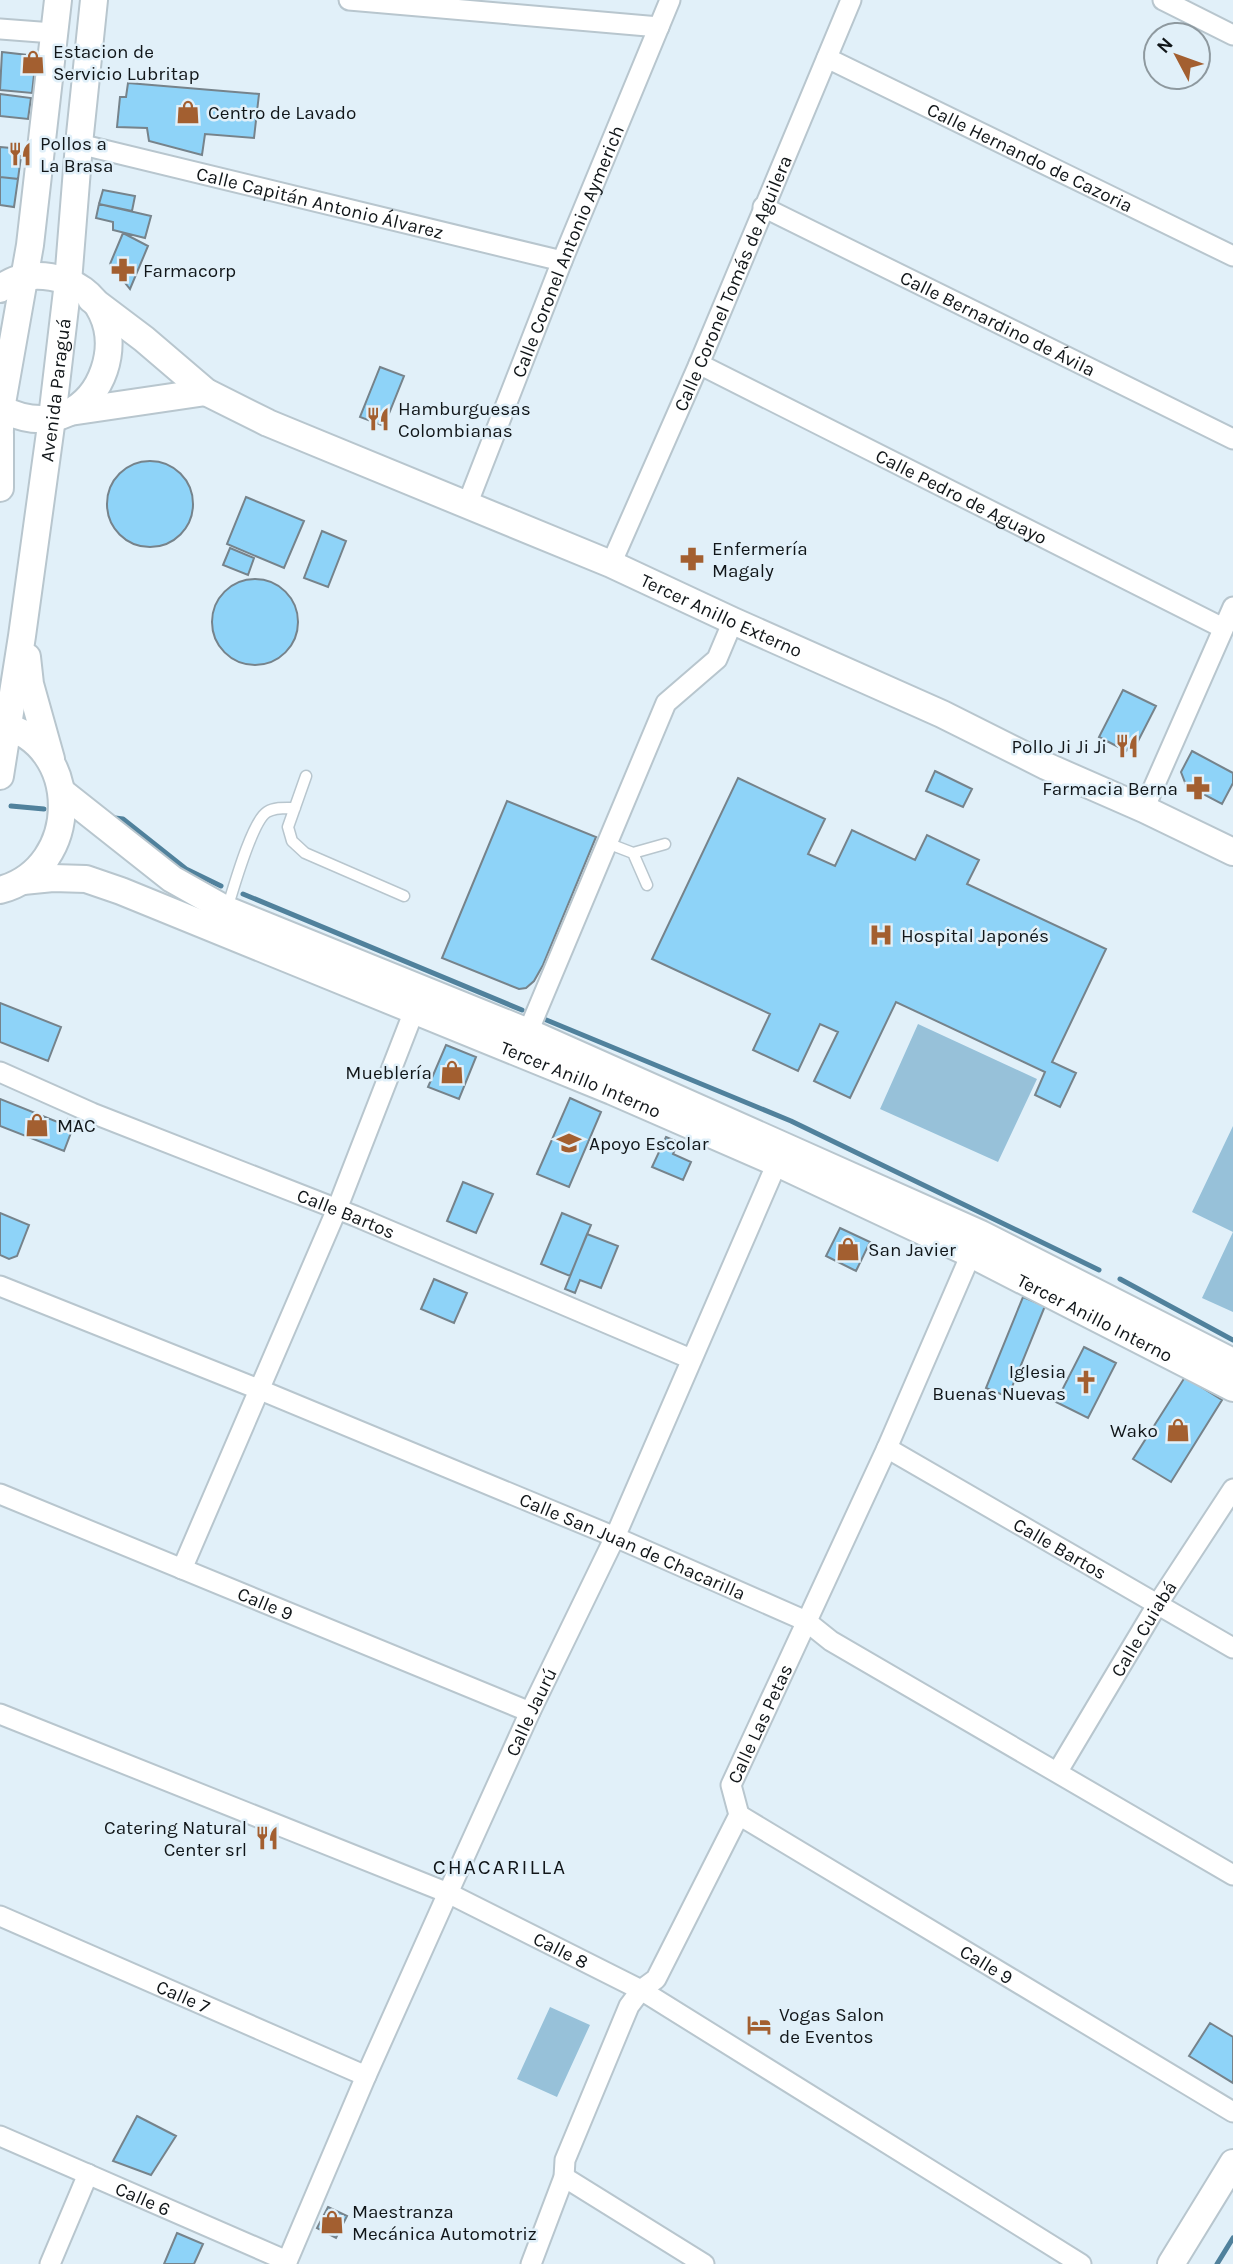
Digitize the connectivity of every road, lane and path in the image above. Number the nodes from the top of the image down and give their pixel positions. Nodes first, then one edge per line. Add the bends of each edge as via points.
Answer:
1 (58, 0) edge
2 (94, 0) edge
3 (349, 0) edge
4 (670, 0) edge
5 (851, 0) edge
6 (1163, 0) edge
7 (659, 27) junction
8 (0, 29) edge
9 (53, 33) junction
10 (1233, 35) edge
11 (827, 58) junction
12 (79, 144) junction
13 (763, 207) junction
14 (1233, 256) edge
15 (562, 261) junction
16 (68, 282) junction
17 (7, 284) edge
18 (91, 299) junction
19 (699, 364) junction
20 (206, 392) junction
21 (61, 414) junction
22 (0, 420) edge
23 (1233, 439) edge
24 (0, 488) edge
25 (467, 505) junction
26 (611, 564) junction
27 (1233, 607) edge
28 (733, 621) junction
29 (1223, 628) junction
30 (23, 630) junction
31 (3, 726) edge
32 (0, 776) edge
33 (306, 776) dead end
34 (58, 781) junction
35 (295, 808) junction
36 (1144, 809) junction
37 (607, 843) junction
38 (665, 844) dead end
39 (1233, 852) edge
40 (633, 853) junction
41 (11, 885) edge
42 (648, 885) dead end
43 (404, 896) dead end
44 (227, 909) junction
45 (325, 974) junction
46 (414, 1011) junction
47 (528, 1032) junction
48 (0, 1072) edge
49 (729, 1122) junction
50 (767, 1158) junction
51 (337, 1209) junction
52 (971, 1254) junction
53 (0, 1286) edge
54 (1113, 1327) junction
55 (1169, 1328) junction
56 (691, 1359) junction
57 (1233, 1362) edge
58 (1233, 1370) edge
59 (1233, 1388) edge
60 (258, 1389) junction
61 (887, 1448) junction
62 (1233, 1489) edge
63 (0, 1494) edge
64 (615, 1536) junction
65 (182, 1569) junction
66 (1157, 1605) junction
67 (806, 1621) junction
68 (1233, 1648) edge
69 (530, 1712) junction
70 (0, 1714) edge
71 (1058, 1771) junction
72 (739, 1815) junction
73 (1233, 1875) edge
74 (448, 1893) junction
75 (0, 1916) edge
76 (641, 1990) junction
77 (366, 2076) junction
78 (1233, 2112) edge
79 (0, 2136) edge
80 (1233, 2163) edge
81 (88, 2174) junction
82 (564, 2177) junction
83 (286, 2262) edge
84 (50, 2264) edge
85 (531, 2264) edge
86 (704, 2264) edge
87 (1081, 2264) edge
88 (1171, 2264) edge

1 - 9 main road
2 - 12 main road, Avenida Paraguá
3 - 7 street
4 - 7 street, Calle Coronel Antonio Aymerich
5 - 11 street, Calle Coronel Tomás de Aguilera
6 - 10 street
7 - 15 street, Calle Coronel Antonio Aymerich
8 - 9 street
9 - 17 main road via 30,246
11 - 13 street, Calle Coronel Tomás de Aguilera
11 - 14 street, Calle Hernando de Cazoria
12 - 15 street, Calle Capitán Antonio Álvarez
12 - 16 main road, Avenida Paraguá
13 - 19 street, Calle Coronel Tomás de Aguilera
13 - 23 street, Calle Bernardino de Ávila
15 - 25 street, Calle Coronel Antonio Aymerich
16 - 17 main road via 38,276
16 - 18 main road, Tercer Anillo Externo
16 - 21 main road, Avenida Paraguá
17 - 22 main road
18 - 20 main road, Tercer Anillo Externo
18 - 21 main road via 108,332 106,370 85,401
19 - 26 street, Calle Coronel Tomás de Aguilera
19 - 29 street, Calle Pedro de Aguayo
20 - 21 main road
20 - 25 main road, Tercer Anillo Externo via 268,423
21 - 22 main road
21 - 30 main road, Avenida Paraguá
22 - 24 main road
25 - 26 main road, Tercer Anillo Externo
26 - 28 main road, Tercer Anillo Externo
27 - 29 street
28 - 36 main road, Tercer Anillo Externo
28 - 37 street via 717,659 666,703
29 - 36 street
30 - 31 main road, Avenida Paraguá
30 - 34 main road via 30,684
31 - 32 main road, Avenida Paraguá
31 - 34 main road, Tercer Anillo Interno via 35,744
33 - 35 lane
34 - 41 main road, Tercer Anillo Interno via 62,817 56,842 42,864
34 - 44 main road, Tercer Anillo Interno via 172,879
35 - 43 lane via 288,827 292,841 305,853
35 - 44 lane via 275,809 258,822
36 - 39 main road, Tercer Anillo Externo
37 - 40 lane
37 - 47 street
38 - 40 lane
40 - 42 lane
41 - 45 main road, Tercer Anillo Interno via 53,878 86,879
44 - 47 main road, Tercer Anillo Interno
45 - 46 main road, Tercer Anillo Interno
45 - 47 main road via 373,983 501,1036 512,1038
46 - 50 main road, Tercer Anillo Interno
46 - 51 street
47 - 49 main road, Tercer Anillo Interno
47 - 50 main road via 546,1057 706,1124
48 - 51 street, Calle Bartos
49 - 52 main road via 773,1153 957,1237
49 - 55 main road, Tercer Anillo Interno via 981,1234
50 - 52 main road, Tercer Anillo Interno
50 - 56 street, Calle Jaurú
51 - 56 street, Calle Bartos
51 - 60 street
52 - 54 main road, Tercer Anillo Interno
52 - 55 main road via 992,1255 1105,1311
52 - 61 street, Calle Las Petas
53 - 60 street, Calle San Juan de Chacarilla
54 - 58 main road via 1141,1332 1218,1373
54 - 59 main road, Tercer Anillo Interno
55 - 57 main road, Tercer Anillo Interno
56 - 64 street, Calle Jaurú
60 - 64 street, Calle San Juan de Chacarilla
60 - 65 street
61 - 66 street, Calle Bartos
61 - 67 street, Calle Las Petas
62 - 66 street, Calle Cuiabá
63 - 65 street, Calle 9
64 - 67 street, Calle San Juan de Chacarilla
64 - 69 street, Calle Jaurú
65 - 69 street, Calle 9
66 - 68 street, Calle Bartos
66 - 71 street, Calle Cuiabá
67 - 71 street, Calle San Juan de Chacarilla via 831,1641
67 - 72 street, Calle Las Petas via 731,1785
69 - 74 street, Calle Jaurú
70 - 74 street, Calle 8
71 - 73 street, Calle San Juan de Chacarilla
72 - 76 street via 656,1979
72 - 78 street, Calle 9
74 - 76 street, Calle 8
74 - 77 street, Calle Jaurú
75 - 77 street, Calle 7
76 - 82 street via 629,2006 565,2160
76 - 87 street, Calle 8
77 - 83 street, Calle Jaurú
79 - 81 street, Calle 6
80 - 88 main road
81 - 83 street, Calle 6
81 - 84 street
82 - 85 street
82 - 86 street

